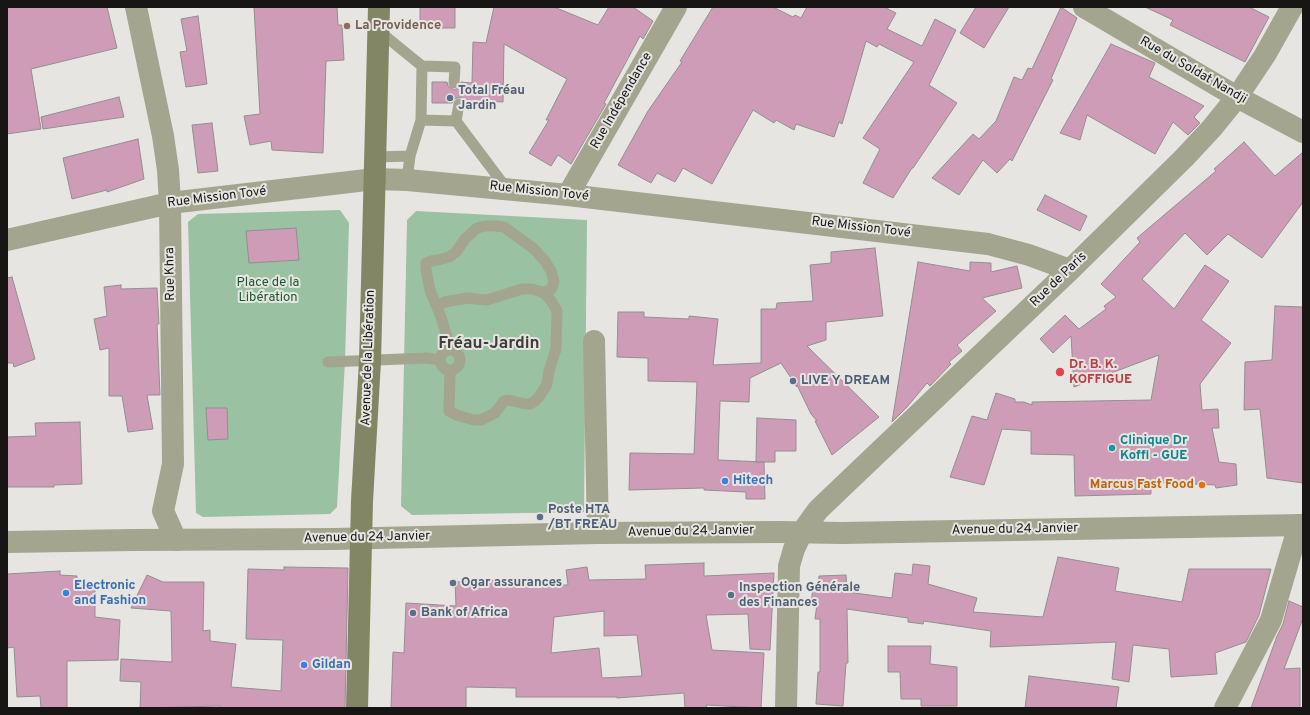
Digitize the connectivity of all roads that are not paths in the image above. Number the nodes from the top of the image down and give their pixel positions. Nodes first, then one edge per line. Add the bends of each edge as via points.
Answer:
1 (136, 7) edge
2 (379, 7) edge
3 (676, 7) edge
4 (1084, 7) edge
5 (1292, 7) edge
6 (379, 31) junction
7 (422, 66) junction
8 (454, 83) dead end
9 (1237, 97) junction
10 (459, 104) dead end
11 (421, 120) junction
12 (456, 121) junction
13 (1303, 132) edge
14 (410, 156) junction
15 (375, 157) junction
16 (375, 179) junction
17 (407, 180) junction
18 (507, 189) junction
19 (568, 195) junction
20 (170, 203) junction
21 (7, 240) edge
22 (1070, 270) junction
23 (542, 292) junction
24 (437, 306) junction
25 (594, 341) dead end
26 (451, 350) junction
27 (440, 360) junction
28 (370, 361) junction
29 (328, 362) dead end
30 (450, 370) junction
31 (1301, 525) edge
32 (802, 532) junction
33 (598, 533) junction
34 (361, 538) junction
35 (176, 540) junction
36 (7, 542) edge
37 (357, 708) edge
38 (786, 708) edge
39 (1225, 708) edge

1 - 20 street, Rue Khra via 164,136
2 - 6 main road, Avenue de la Libération
3 - 19 street, Rue Indépendance
4 - 9 street, Rue du Soldat Nandji
5 - 9 street, Rue de Paris
6 - 7 lane
6 - 15 main road, Avenue de la Libération
7 - 8 lane via 455,68
7 - 11 lane
9 - 13 street, Rue du Soldat Nandji
9 - 22 street, Rue de Paris via 1184,158
10 - 12 lane
11 - 12 lane
11 - 14 lane
12 - 18 lane
14 - 15 lane
14 - 17 lane
15 - 16 main road, Avenue de la Libération
16 - 17 street, Rue Mission Tové
16 - 20 street, Rue Mission Tové
16 - 28 main road, Avenue de la Libération
17 - 18 street, Rue Mission Tové
18 - 19 street, Rue Mission Tové
19 - 22 street, Rue Mission Tové via 988,244
20 - 21 street, Rue Mission Tové
20 - 35 street, Rue Khra via 173,464 163,512
22 - 32 street, Rue de Paris via 818,510
23 - 24 lane via 522,289 487,300 467,298
23 - 24 lane via 552,288 554,281 541,255 504,227 485,226 477,228 450,257 426,263 430,290
23 - 30 lane via 557,311 557,338 547,384 535,401 526,404 504,401 495,413 481,420 456,415 449,411
24 - 26 lane
25 - 33 street
26 - 27 lane via 445,351
26 - 30 lane via 459,355 460,360 455,369
27 - 28 lane via 426,358
27 - 30 lane via 445,369
28 - 29 lane
28 - 34 main road, Avenue de la Libération
31 - 32 street, Avenue du 24 Janvier
31 - 39 street via 1271,620
32 - 33 street, Avenue du 24 Janvier
32 - 38 street, Rue de Paris via 789,566
33 - 34 street, Avenue du 24 Janvier
34 - 35 street, Avenue du 24 Janvier
34 - 37 main road, Avenue de la Libération
35 - 36 street, Avenue du 24 Janvier

